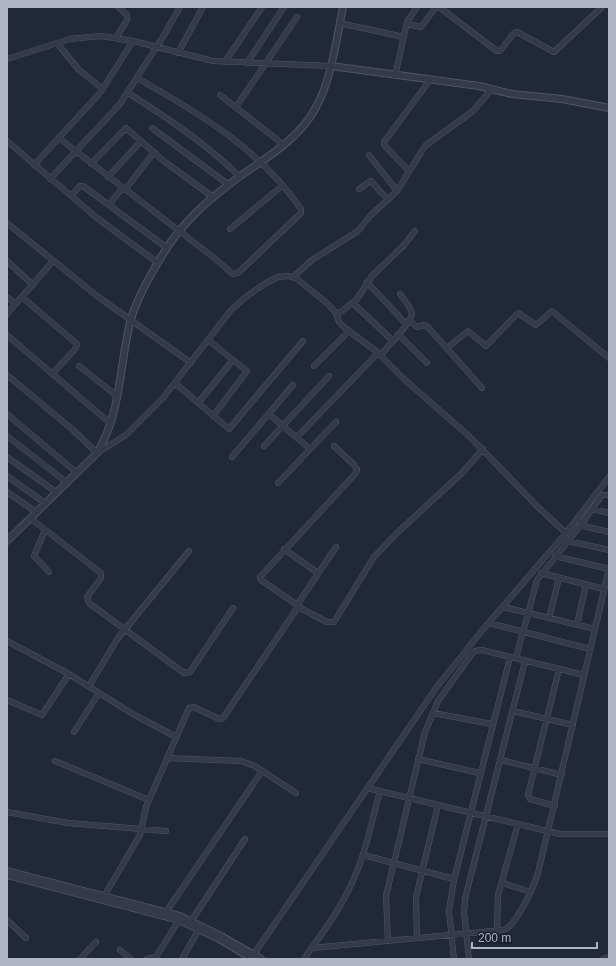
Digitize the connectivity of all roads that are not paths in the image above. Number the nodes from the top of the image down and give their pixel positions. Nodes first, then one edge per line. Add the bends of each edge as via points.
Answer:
1 (118, 7) edge
2 (180, 7) edge
3 (203, 7) edge
4 (262, 7) edge
5 (284, 7) edge
6 (343, 7) edge
7 (417, 7) edge
8 (436, 7) edge
9 (439, 7) edge
10 (602, 7) edge
11 (297, 17) dead end
12 (339, 23) junction
13 (407, 24) junction
14 (116, 38) junction
15 (404, 38) junction
16 (133, 41) junction
17 (57, 43) junction
18 (156, 47) junction
19 (178, 53) junction
20 (7, 59) edge
21 (225, 62) junction
22 (247, 62) junction
23 (267, 64) junction
24 (331, 66) junction
25 (395, 76) junction
26 (137, 78) junction
27 (430, 80) junction
28 (103, 89) junction
29 (492, 89) junction
30 (128, 93) junction
31 (220, 95) dead end
32 (236, 107) junction
33 (609, 108) edge
34 (152, 128) dead end
35 (59, 138) junction
36 (7, 141) edge
37 (141, 141) junction
38 (284, 145) junction
39 (75, 152) junction
40 (154, 152) junction
41 (369, 155) dead end
42 (261, 162) junction
43 (91, 164) junction
44 (34, 165) junction
45 (409, 171) junction
46 (240, 176) junction
47 (108, 177) junction
48 (50, 179) junction
49 (229, 185) junction
50 (282, 186) junction
51 (124, 189) junction
52 (358, 189) dead end
53 (397, 191) junction
54 (70, 196) junction
55 (213, 197) junction
56 (388, 200) junction
57 (109, 205) junction
58 (7, 223) edge
59 (230, 229) dead end
60 (179, 231) junction
61 (415, 231) dead end
62 (167, 248) junction
63 (7, 261) edge
64 (53, 261) junction
65 (158, 263) junction
66 (293, 277) junction
67 (367, 282) junction
68 (33, 285) junction
69 (400, 294) dead end
70 (7, 297) edge
71 (22, 297) junction
72 (352, 303) junction
73 (16, 304) junction
74 (7, 314) edge
75 (337, 315) junction
76 (131, 320) junction
77 (408, 322) junction
78 (349, 331) junction
79 (398, 334) junction
80 (7, 335) edge
81 (208, 340) junction
82 (303, 341) dead end
83 (393, 341) junction
84 (447, 348) junction
85 (379, 354) junction
86 (609, 358) edge
87 (233, 360) junction
88 (191, 362) junction
89 (427, 363) dead end
90 (79, 366) dead end
91 (314, 366) dead end
92 (54, 373) junction
93 (7, 375) edge
94 (329, 376) dead end
95 (175, 383) junction
96 (293, 384) dead end
97 (482, 388) dead end
98 (118, 396) junction
99 (198, 403) junction
100 (7, 414) edge
101 (269, 414) junction
102 (213, 416) junction
103 (336, 422) dead end
104 (111, 424) junction
105 (284, 425) junction
106 (7, 436) edge
107 (297, 436) junction
108 (264, 446) dead end
109 (334, 446) dead end
110 (310, 449) junction
111 (483, 449) junction
112 (97, 452) junction
113 (7, 457) edge
114 (232, 458) dead end
115 (77, 473) junction
116 (7, 476) edge
117 (609, 477) edge
118 (66, 482) junction
119 (278, 483) dead end
120 (7, 492) edge
121 (56, 492) junction
122 (609, 495) edge
123 (45, 503) junction
124 (592, 509) junction
125 (36, 512) junction
126 (609, 513) edge
127 (30, 518) junction
128 (574, 524) junction
129 (581, 525) junction
130 (46, 530) junction
131 (609, 532) edge
132 (566, 533) junction
133 (568, 540) junction
134 (7, 541) edge
135 (336, 547) dead end
136 (284, 549) junction
137 (609, 550) edge
138 (189, 551) dead end
139 (555, 556) junction
140 (609, 569) edge
141 (49, 572) dead end
142 (318, 573) junction
143 (541, 573) junction
144 (559, 578) junction
145 (586, 584) junction
146 (604, 589) junction
147 (298, 606) junction
148 (503, 606) junction
149 (233, 608) dead end
150 (528, 613) junction
151 (549, 618) junction
152 (489, 623) junction
153 (577, 625) junction
154 (125, 629) junction
155 (595, 629) junction
156 (523, 632) junction
157 (7, 641) edge
158 (590, 648) junction
159 (510, 657) junction
160 (516, 658) junction
161 (525, 661) junction
162 (559, 669) junction
163 (69, 674) junction
164 (584, 675) junction
165 (89, 686) junction
166 (99, 693) junction
167 (7, 700) edge
168 (513, 711) junction
169 (432, 713) junction
170 (547, 719) junction
171 (492, 724) junction
172 (573, 725) junction
173 (74, 732) dead end
174 (176, 737) junction
175 (167, 758) junction
176 (418, 760) junction
177 (501, 760) junction
178 (55, 761) dead end
179 (534, 768) junction
180 (262, 771) junction
181 (480, 773) junction
182 (562, 775) junction
183 (371, 789) dead end
184 (380, 791) junction
185 (296, 793) dead end
186 (409, 797) junction
187 (149, 800) junction
188 (438, 806) junction
189 (555, 806) junction
190 (7, 812) edge
191 (469, 813) junction
192 (486, 817) junction
193 (518, 824) junction
194 (142, 830) junction
195 (166, 830) dead end
196 (549, 832) junction
197 (609, 834) edge
198 (245, 839) dead end
199 (362, 855) junction
200 (393, 862) junction
201 (422, 870) junction
202 (7, 871) edge
203 (7, 875) edge
204 (454, 879) junction
205 (502, 883) junction
206 (531, 892) junction
207 (103, 899) junction
208 (166, 912) junction
209 (7, 920) edge
210 (179, 920) junction
211 (190, 922) junction
212 (199, 929) junction
213 (497, 930) junction
214 (466, 933) junction
215 (451, 935) junction
216 (26, 938) dead end
217 (417, 938) junction
218 (388, 941) junction
219 (96, 942) dead end
220 (312, 948) junction
221 (120, 950) dead end
222 (253, 957) edge
223 (609, 957) edge
224 (80, 959) edge
225 (131, 959) edge
226 (147, 959) edge
227 (182, 959) edge
228 (261, 959) edge
229 (304, 959) edge
230 (454, 959) edge
231 (469, 959) edge
232 (603, 959) edge

1 - 14 street via 127,15 128,20
2 - 18 street
3 - 19 street
4 - 21 street
5 - 22 street
6 - 12 street
7 - 13 street
8 - 13 street via 421,28
9 - 10 street via 497,51 500,51 517,32 554,52
11 - 23 street
12 - 15 street
12 - 24 street
13 - 15 street
14 - 16 street
14 - 17 street via 85,36
15 - 25 street
16 - 18 street
16 - 28 street
17 - 20 street
17 - 28 street via 79,70
18 - 19 street
18 - 26 street
19 - 21 street
21 - 22 street
22 - 23 street
23 - 24 street
23 - 32 street
24 - 25 street
24 - 38 street via 322,97 314,111
25 - 27 street
26 - 30 street
26 - 42 street via 191,108
27 - 29 street
27 - 45 street via 384,142
28 - 35 street
29 - 33 street
29 - 45 street via 473,110 426,146
30 - 39 street
30 - 46 street via 177,126
31 - 32 street
32 - 38 street
34 - 49 street
35 - 39 street
35 - 44 street
36 - 44 street
37 - 40 street
37 - 43 street via 124,128
37 - 47 street
38 - 42 street
39 - 43 street
39 - 48 street
40 - 51 street
40 - 55 street
41 - 53 street
42 - 46 street
42 - 50 street
43 - 47 street
44 - 48 street
45 - 53 street
46 - 49 street
47 - 51 street
48 - 54 street
49 - 55 street
50 - 59 street
50 - 60 street via 302,212 236,275
51 - 57 street
51 - 60 street
52 - 56 street via 371,181
53 - 56 street
54 - 57 street via 82,186
54 - 65 street
55 - 60 street
56 - 66 street via 354,235 312,260
57 - 62 street
58 - 64 street
60 - 62 street
61 - 67 street
62 - 65 street
63 - 68 street
64 - 68 street
64 - 76 street
65 - 76 street via 137,302
66 - 75 street via 328,304
66 - 81 street via 278,277 256,289 225,316
67 - 72 street via 361,294
67 - 77 street
68 - 71 street
69 - 77 street via 411,311
70 - 73 street
71 - 73 street
71 - 92 street via 77,344
72 - 75 street
72 - 83 street
73 - 74 street
75 - 78 street via 339,322
76 - 88 street
76 - 98 street
77 - 79 street
77 - 84 street via 417,327 427,326
78 - 85 street
78 - 91 street
79 - 83 street
79 - 89 street
80 - 92 street
81 - 87 street
81 - 88 street
82 - 102 street via 230,428
83 - 85 street
84 - 86 street via 468,331 486,346 518,314 535,325 551,311
84 - 97 street
85 - 107 street
85 - 111 street
87 - 99 street
87 - 102 street via 247,373
88 - 95 street
90 - 98 street
92 - 104 street
93 - 112 street
94 - 105 street
95 - 99 street
95 - 112 street via 126,435
96 - 101 street
98 - 104 street
99 - 102 street
100 - 115 street
101 - 105 street
101 - 114 street
103 - 110 street
104 - 112 street
105 - 107 street
105 - 108 street
106 - 118 street
107 - 110 street
109 - 136 street via 357,471
110 - 119 street
111 - 132 street
111 - 147 street via 455,480 374,557 334,622 328,622
112 - 115 street
113 - 121 street
115 - 118 street
116 - 123 street
117 - 128 street
118 - 121 street
120 - 125 street
121 - 123 street
122 - 124 street via 602,495
123 - 125 street
124 - 126 street
124 - 129 street
125 - 127 street
127 - 130 street
127 - 134 street
128 - 129 street
128 - 132 street
129 - 131 street
129 - 133 street
130 - 141 street via 34,555
130 - 154 street via 101,573 101,578 86,600
132 - 148 street
133 - 137 street
133 - 139 street
135 - 142 street
136 - 142 street
136 - 147 street via 260,579
138 - 154 street
139 - 140 street
139 - 143 street
140 - 146 street
142 - 147 street
143 - 144 street
143 - 150 street
144 - 145 street
144 - 151 street
145 - 146 street
145 - 153 street
146 - 155 street
147 - 174 street via 223,718 219,719 191,707
148 - 150 street
148 - 152 street
149 - 154 street via 187,673
150 - 151 street
150 - 156 street
151 - 153 street
152 - 156 street
152 - 222 street via 420,711
153 - 155 street
154 - 165 street
155 - 158 street
156 - 158 street
156 - 160 street
157 - 163 street
158 - 164 street
159 - 160 street
159 - 169 street via 482,650 473,652
159 - 171 street
160 - 161 street
161 - 162 street
161 - 168 street
162 - 164 street
162 - 170 street
163 - 165 street
163 - 167 street via 42,715
164 - 172 street
165 - 166 street
166 - 173 street
166 - 174 street
168 - 170 street
168 - 177 street
169 - 171 street
169 - 176 street
170 - 172 street
170 - 179 street
171 - 181 street
172 - 182 street
174 - 175 street
175 - 180 street via 236,760
175 - 187 street
176 - 181 street
176 - 186 street
177 - 179 street
177 - 192 street
178 - 187 street
179 - 182 street
179 - 189 street via 529,798
180 - 185 street
180 - 208 street
181 - 191 street
182 - 189 street
183 - 184 street
184 - 186 street
184 - 199 street
186 - 188 street
186 - 200 street
187 - 194 street
188 - 191 street
188 - 201 street
189 - 196 street
190 - 194 street via 64,823
191 - 192 street
191 - 204 street
192 - 193 street
192 - 214 street via 465,899
193 - 196 street
193 - 205 street
194 - 195 street
194 - 207 street
196 - 197 street via 566,835
196 - 206 street
198 - 211 street
199 - 200 street
199 - 220 street via 346,897
200 - 201 street
200 - 218 street via 385,903
201 - 204 street
201 - 217 street via 415,901
202 - 207 street
203 - 207 street
204 - 215 street via 449,911
205 - 206 street
205 - 213 street via 497,902
206 - 213 street via 511,926
207 - 208 street
207 - 210 street
208 - 211 street
209 - 216 street
210 - 211 street
210 - 226 street via 156,957
211 - 212 street
211 - 222 street
212 - 222 street
212 - 227 street
213 - 214 street
214 - 215 street
214 - 231 street
215 - 217 street
215 - 230 street
217 - 218 street
218 - 220 street
219 - 224 street
220 - 229 street
221 - 225 street
222 - 228 street
223 - 232 street

